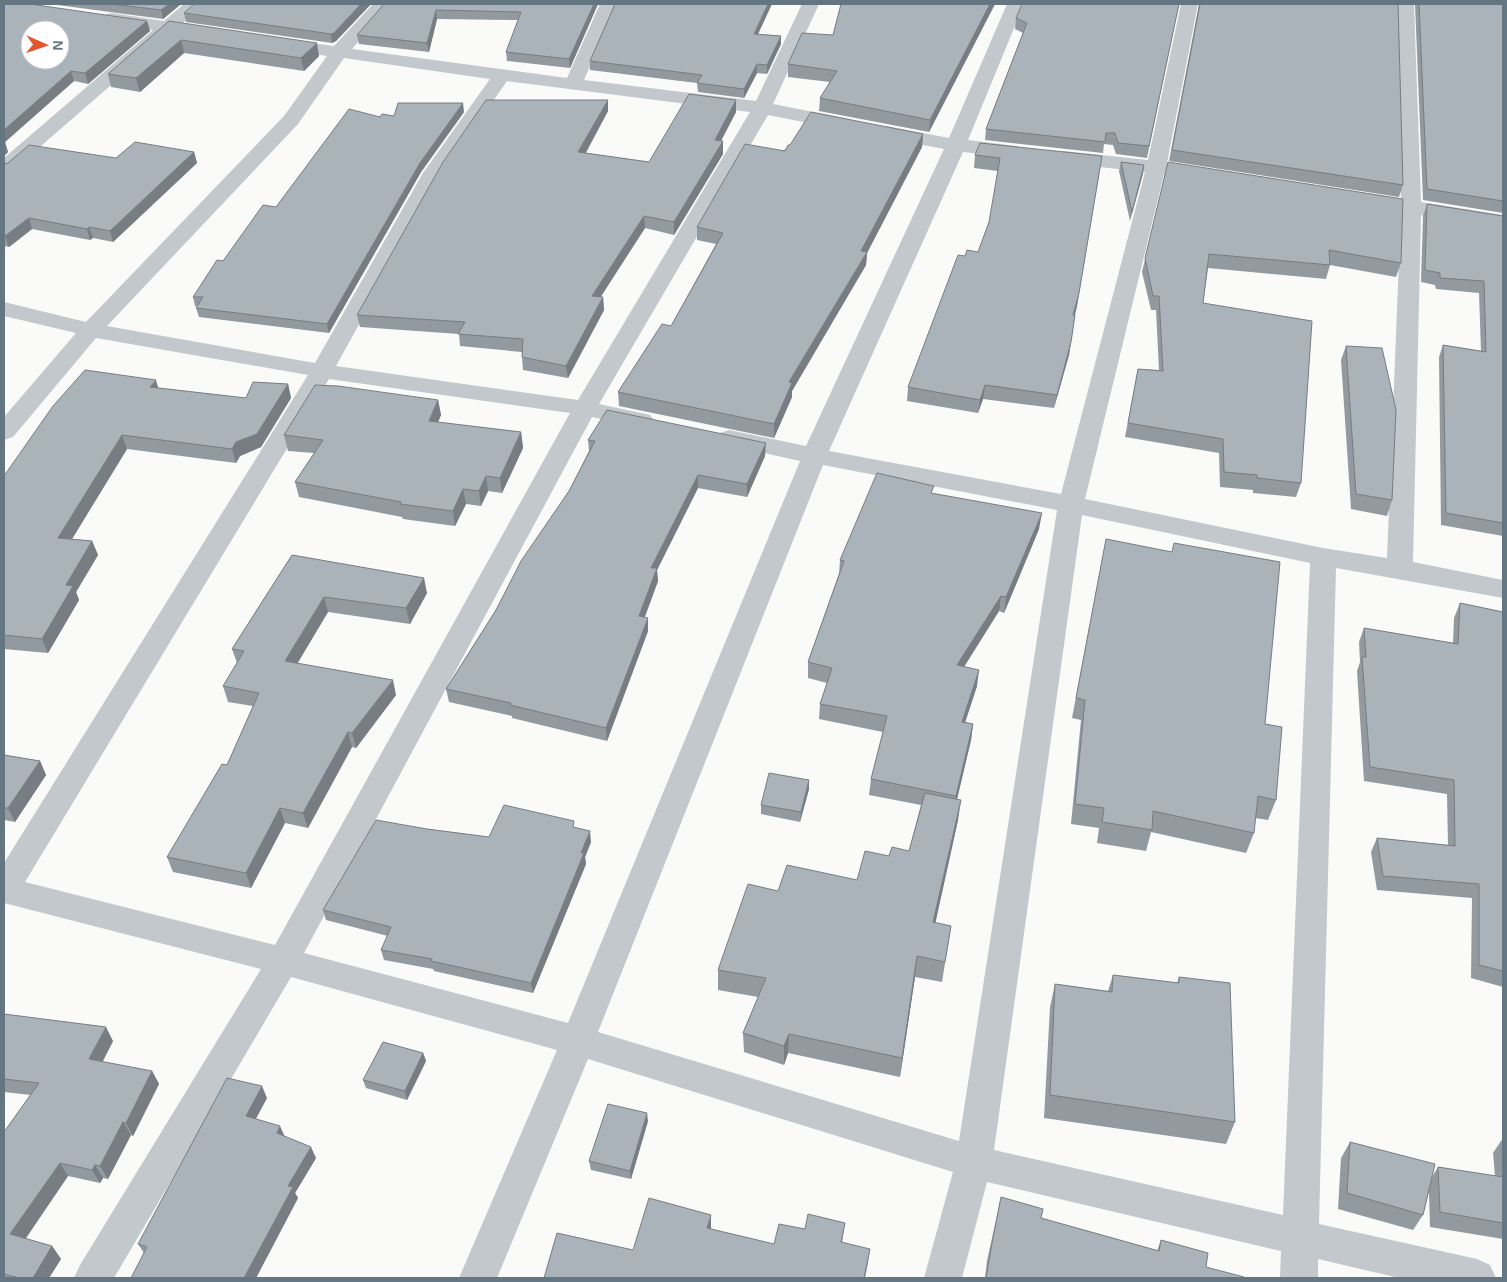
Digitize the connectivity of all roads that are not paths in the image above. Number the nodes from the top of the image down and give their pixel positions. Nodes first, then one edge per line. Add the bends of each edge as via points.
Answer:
1 (194, 4) edge
2 (382, 4) edge
3 (609, 4) edge
4 (810, 4) edge
5 (1015, 4) edge
6 (1190, 4) edge
7 (1406, 4) edge
8 (90, 15) edge
9 (166, 27) junction
10 (214, 34) edge
11 (262, 41) edge
12 (339, 52) junction
13 (502, 76) junction
14 (572, 84) junction
15 (762, 108) junction
16 (956, 145) junction
17 (1156, 167) junction
18 (4, 168) edge
19 (1224, 178) edge
20 (1352, 198) edge
21 (1411, 207) junction
22 (1503, 221) edge
23 (4, 309) edge
24 (91, 330) junction
25 (322, 371) junction
26 (585, 408) junction
27 (661, 424) edge
28 (4, 432) edge
29 (709, 434) edge
30 (814, 456) junction
31 (1071, 504) junction
32 (1323, 557) junction
33 (1400, 569) junction
34 (1503, 589) edge
35 (4, 890) edge
36 (283, 961) junction
37 (578, 1041) junction
38 (974, 1162) junction
39 (1302, 1236) junction
40 (93, 1278) edge
41 (478, 1278) edge
42 (943, 1278) edge
43 (1299, 1278) edge
44 (1477, 1278) edge

1 - 9 street
2 - 12 street
3 - 14 street
4 - 15 street
5 - 16 street
6 - 17 street
7 - 21 street
8 - 9 street
9 - 10 street
9 - 18 street
11 - 12 street
12 - 13 street
12 - 24 street via 291,120
13 - 14 street
13 - 25 street via 433,173
14 - 15 street
15 - 16 street
15 - 26 street
16 - 17 street
16 - 30 street
17 - 19 street
17 - 31 street
20 - 21 street
21 - 22 street
21 - 33 street
23 - 24 street
24 - 25 street
24 - 28 street
25 - 26 street
25 - 35 street
26 - 27 street
26 - 36 street
29 - 30 street
30 - 31 street
30 - 37 street
31 - 32 street
31 - 38 street
32 - 33 street
32 - 39 street
33 - 34 street
35 - 36 street
36 - 37 street
36 - 40 street
37 - 38 street
37 - 41 street
38 - 39 street
38 - 42 street
39 - 43 street
39 - 44 street

